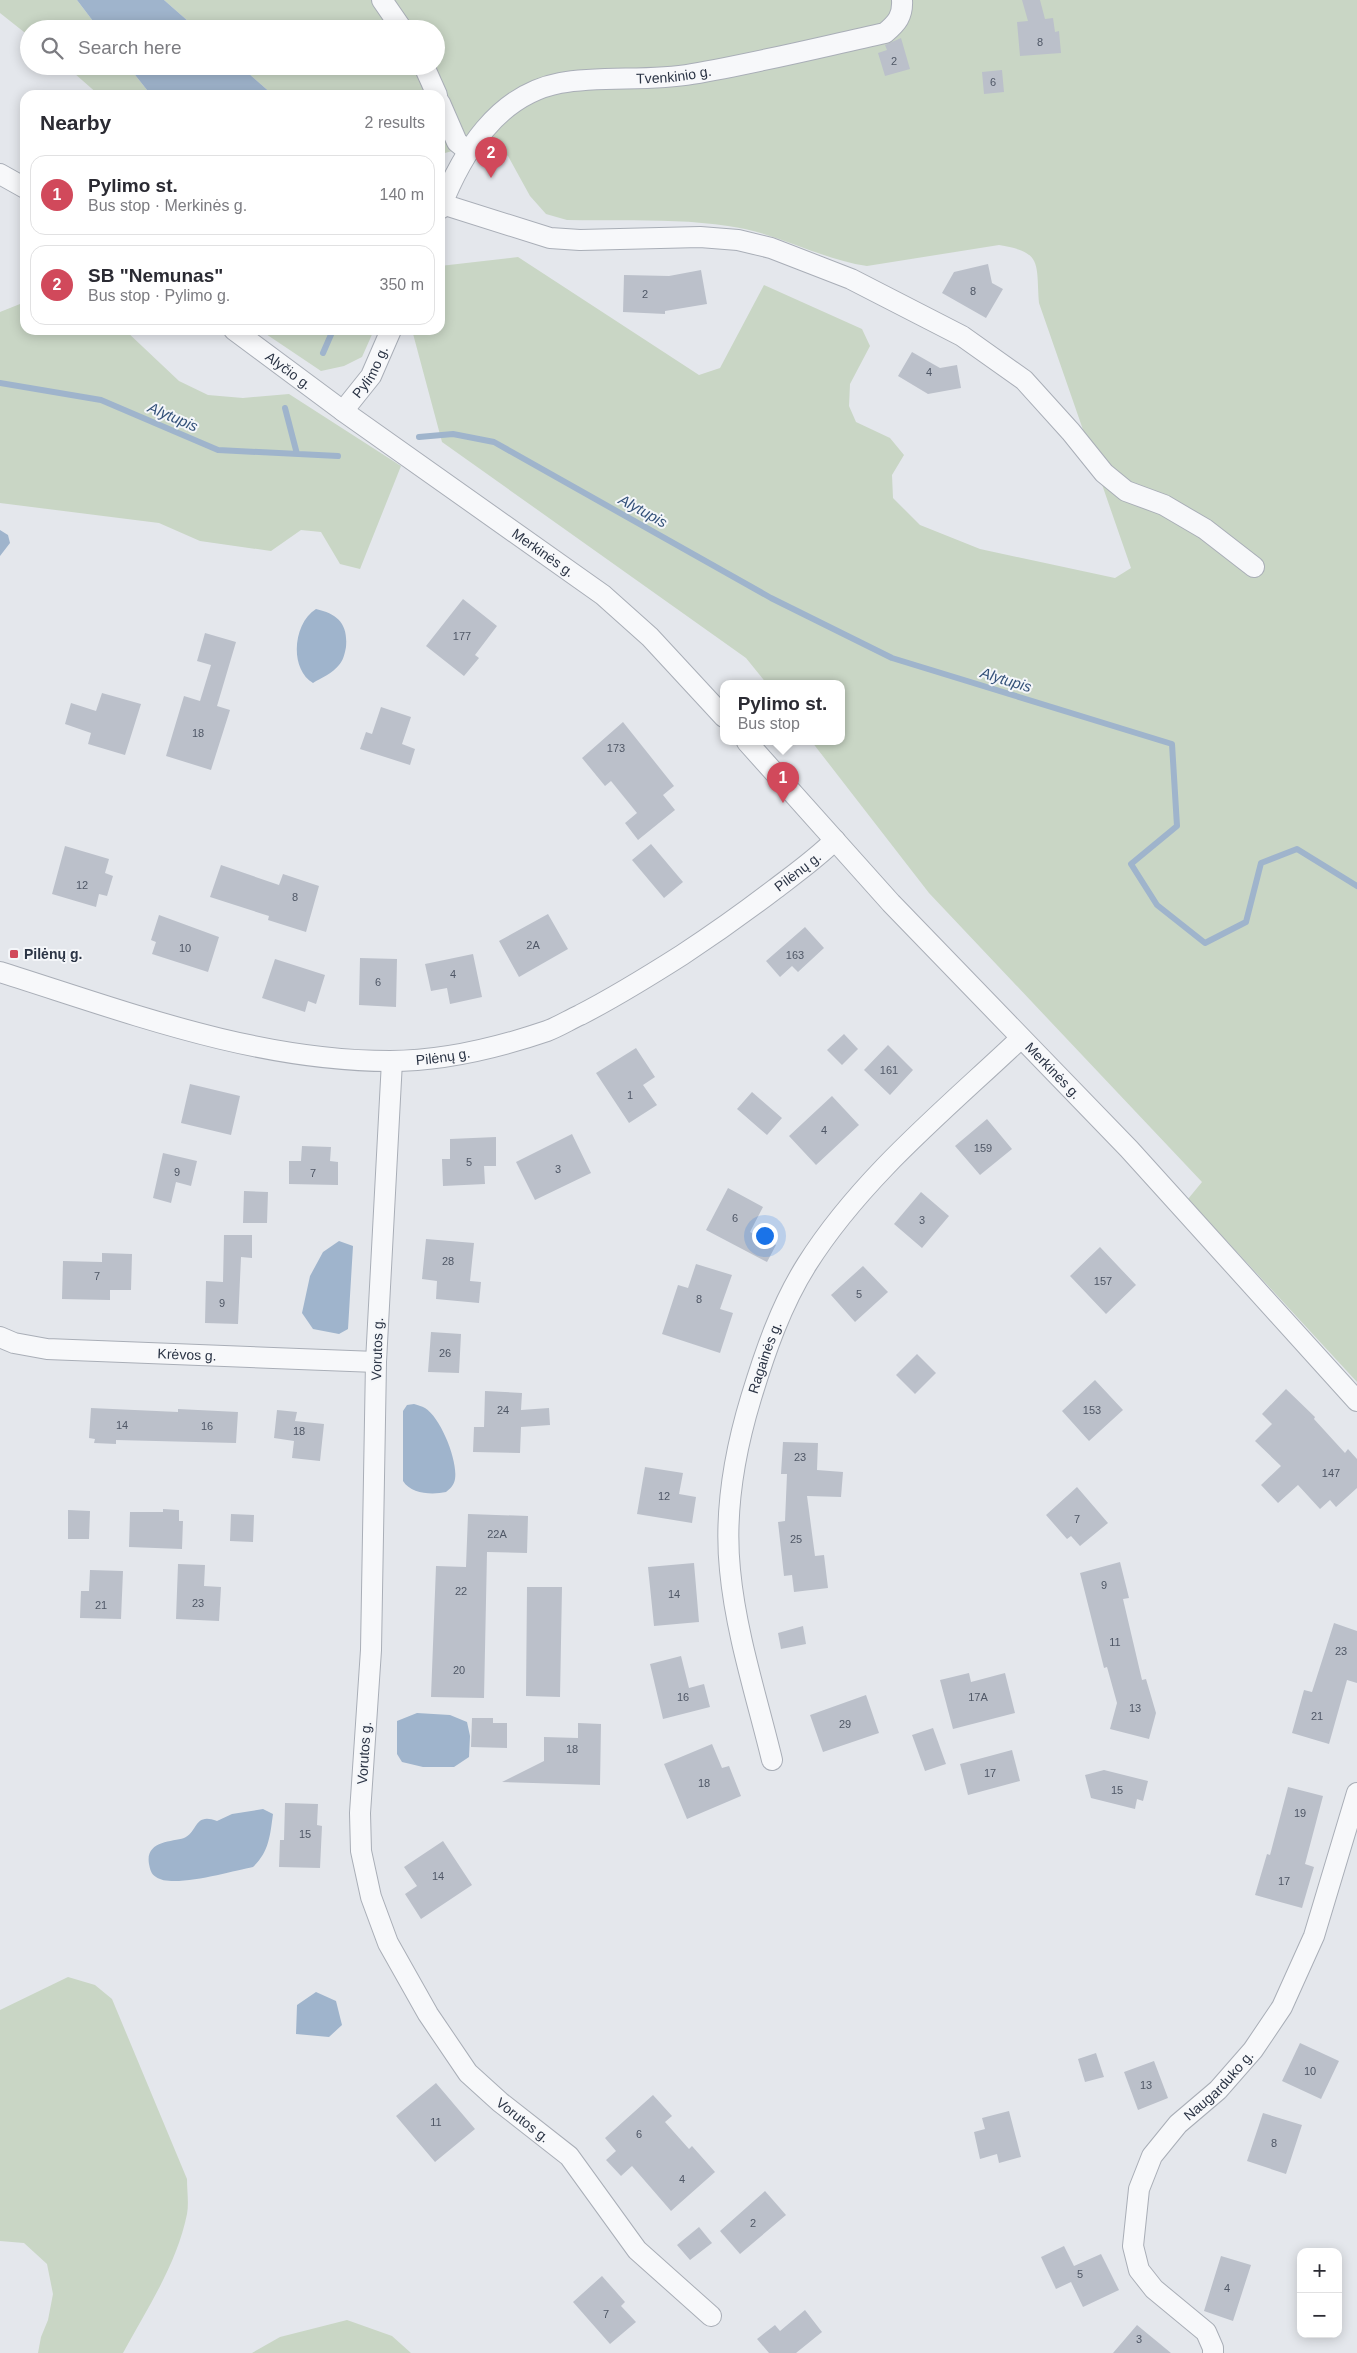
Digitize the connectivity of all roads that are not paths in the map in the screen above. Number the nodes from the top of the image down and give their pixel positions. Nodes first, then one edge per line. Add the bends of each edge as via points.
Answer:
1 (382, 0) edge
2 (902, 0) edge
3 (396, 20) edge
4 (428, 75) edge
5 (435, 90) edge
6 (445, 114) edge
7 (468, 151) junction
8 (0, 174) edge
9 (20, 185) edge
10 (445, 198) edge
11 (445, 207) edge
12 (241, 335) edge
13 (389, 335) edge
14 (343, 411) junction
15 (1254, 567) dead end
16 (720, 713) edge
17 (750, 745) edge
18 (835, 840) junction
19 (0, 972) edge
20 (1020, 1039) junction
21 (392, 1061) junction
22 (0, 1337) edge
23 (376, 1362) junction
24 (1357, 1401) edge
25 (772, 1760) dead end
26 (1357, 1793) edge
27 (711, 2316) dead end
28 (1213, 2353) edge

1 - 3 street
2 - 7 street, Tvenkinio g. via 898,22 885,33 691,74 560,83 532,91 508,104
4 - 5 street
6 - 7 street via 457,142
7 - 10 street
8 - 9 street
11 - 15 street via 550,238 700,237 738,240 770,248 851,279 962,336 1024,380 1104,473 1126,491 1164,505 1205,529
12 - 14 street, Alyčio g.
13 - 14 street, Pylimo g. via 371,376
14 - 16 street, Merkinės g. via 603,595 650,637
17 - 18 street, Merkinės g.
18 - 20 street, Merkinės g.
18 - 21 street, Pilėnų g. via 820,855 728,924 660,969 549,1030 465,1053
19 - 21 street, Pilėnų g. via 218,1039 313,1056
20 - 24 street, Merkinės g. via 1129,1150
20 - 25 street, Ragainės g. via 917,1135 863,1191 806,1265 766,1351 743,1423 730,1492 728,1528 735,1606
21 - 23 street, Vorutos g.
22 - 23 street, Krėvos g. via 47,1349
23 - 27 street, Vorutos g. via 371,1650 360,1814 361,1850 371,1897 388,1943 428,2014 468,2073 569,2156 637,2250
26 - 28 street, Naugarduko g. via 1314,1936 1282,2007 1253,2050 1218,2090 1178,2124 1152,2156 1139,2189 1133,2246 1139,2270 1154,2289 1206,2332

